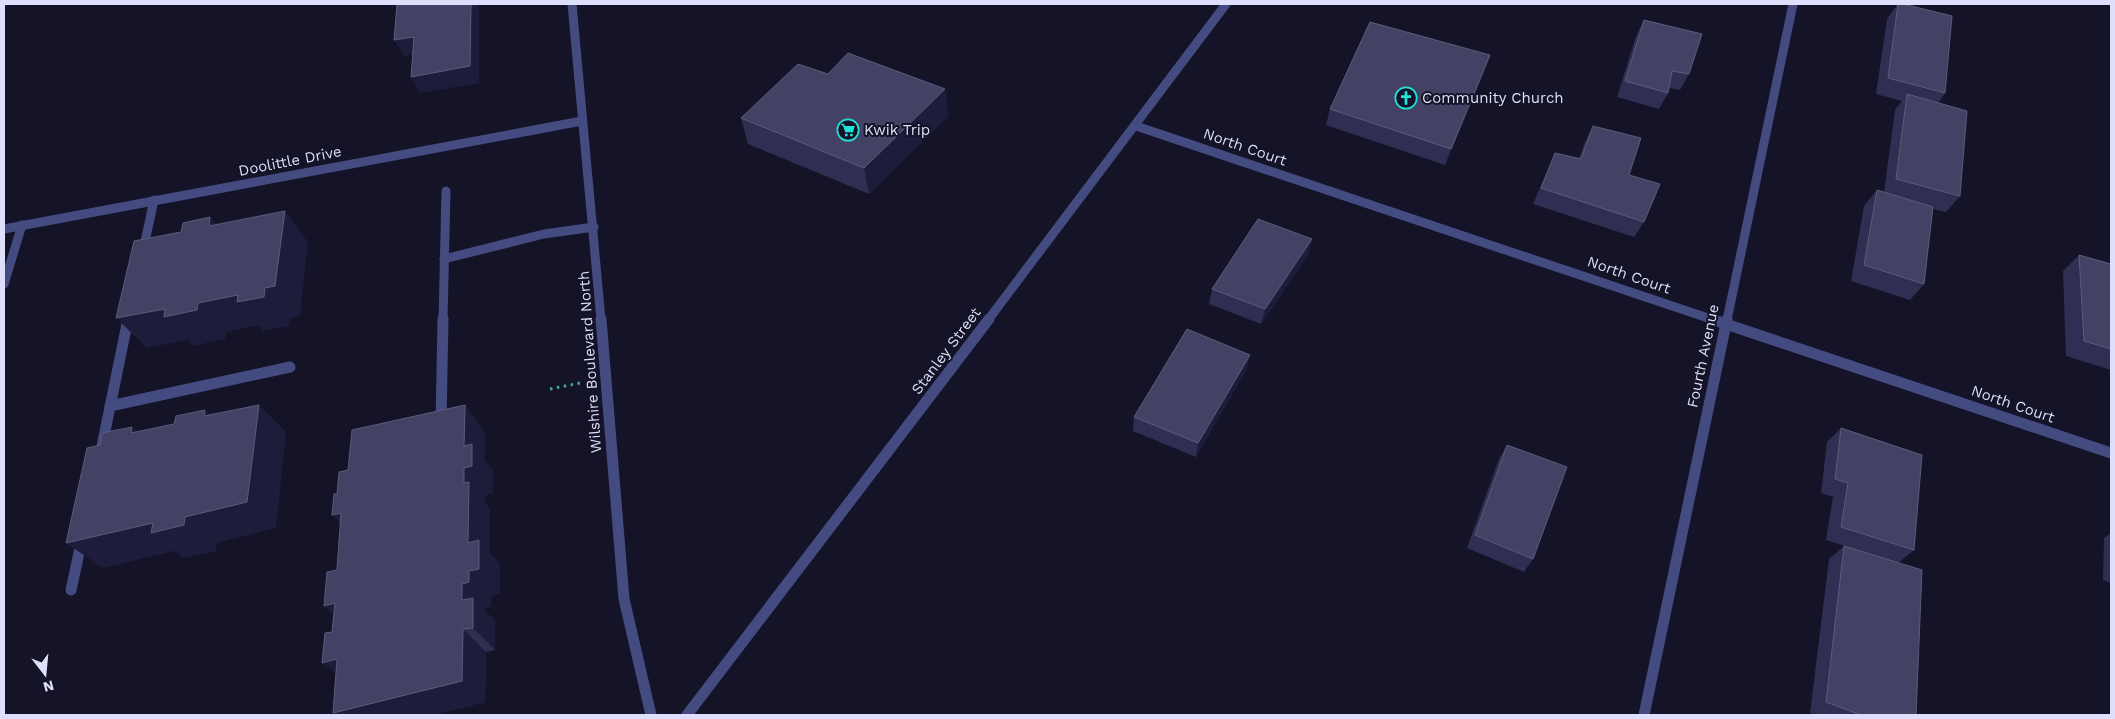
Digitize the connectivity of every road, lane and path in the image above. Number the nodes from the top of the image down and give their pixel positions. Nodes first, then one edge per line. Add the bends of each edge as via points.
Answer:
1 (572, 4) edge
2 (1226, 4) edge
3 (1793, 4) edge
4 (582, 120) junction
5 (1136, 126) junction
6 (446, 191) dead end
7 (154, 200) junction
8 (22, 225) junction
9 (594, 227) junction
10 (4, 229) edge
11 (444, 259) junction
12 (140, 266) edge
13 (4, 284) edge
14 (132, 303) edge
15 (1725, 323) junction
16 (290, 367) dead end
17 (110, 406) junction
18 (441, 427) edge
19 (2111, 453) edge
20 (100, 454) edge
21 (84, 532) edge
22 (71, 590) dead end
23 (651, 715) edge
24 (687, 715) edge
25 (1644, 715) edge

1 - 4 street, Wilshire Boulevard North
2 - 5 street, Stanley Street
3 - 15 street, Fourth Avenue
4 - 7 street, Doolittle Drive
4 - 9 street, Wilshire Boulevard North
5 - 15 street, North Court
5 - 24 street, Stanley Street
6 - 11 street
7 - 8 street, Doolittle Drive
7 - 12 street
8 - 10 street, Doolittle Drive
8 - 13 street
9 - 11 street via 544,234
9 - 23 street, Wilshire Boulevard North via 624,599
11 - 18 street
14 - 17 street
15 - 19 street, North Court
15 - 25 street, Fourth Avenue
16 - 17 street
17 - 20 street
21 - 22 street

